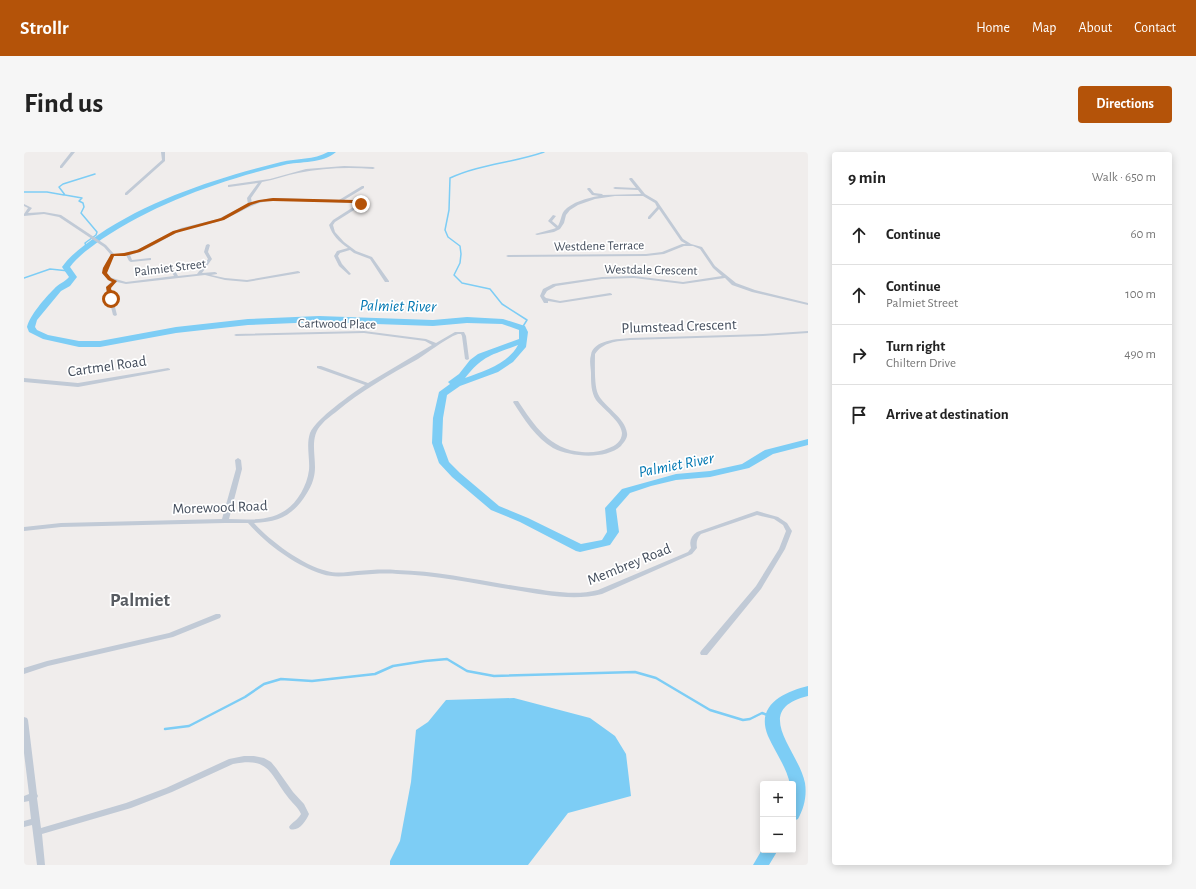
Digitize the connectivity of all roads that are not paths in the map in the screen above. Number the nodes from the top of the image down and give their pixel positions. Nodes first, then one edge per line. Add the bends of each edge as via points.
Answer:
1 (73, 152) edge
2 (163, 152) edge
3 (61, 167) dead end
4 (373, 168) dead end
5 (631, 179) dead end
6 (261, 181) junction
7 (229, 186) dead end
8 (363, 187) dead end
9 (615, 188) dead end
10 (589, 189) dead end
11 (639, 189) junction
12 (126, 194) dead end
13 (644, 195) junction
14 (611, 196) junction
15 (339, 202) junction
16 (250, 204) junction
17 (24, 205) edge
18 (659, 207) junction
19 (25, 215) edge
20 (554, 216) dead end
21 (649, 218) dead end
22 (556, 229) junction
23 (537, 234) dead end
24 (689, 244) junction
25 (208, 245) dead end
26 (350, 249) junction
27 (128, 254) junction
28 (113, 255) junction
29 (508, 256) dead end
30 (150, 259) dead end
31 (170, 265) dead end
32 (215, 272) dead end
33 (298, 272) dead end
34 (205, 274) junction
35 (350, 274) dead end
36 (198, 275) junction
37 (725, 277) junction
38 (177, 278) junction
39 (115, 281) junction
40 (387, 281) dead end
41 (610, 294) dead end
42 (808, 304) edge
43 (115, 315) dead end
44 (808, 332) edge
45 (236, 335) dead end
46 (437, 345) junction
47 (467, 359) dead end
48 (319, 367) dead end
49 (168, 369) dead end
50 (24, 380) edge
51 (369, 385) junction
52 (516, 402) dead end
53 (238, 460) dead end
54 (225, 521) junction
55 (250, 522) junction
56 (24, 529) edge
57 (218, 616) dead end
58 (704, 652) dead end
59 (24, 670) edge
60 (24, 720) edge
61 (34, 796) junction
62 (24, 799) edge
63 (36, 821) junction
64 (24, 824) edge
65 (293, 827) dead end
66 (38, 832) junction
67 (41, 865) edge

1 - 3 street
2 - 12 street via 164,160
4 - 6 street via 327,168
5 - 11 street
6 - 7 street
6 - 16 street via 249,198
8 - 15 street
9 - 11 street
10 - 14 street via 593,194
11 - 13 street
13 - 14 street
13 - 18 street via 652,198
14 - 22 street via 587,200 569,209 562,224
15 - 16 street via 268,200
15 - 26 street via 361,203 331,225
16 - 27 street via 222,219 182,229
17 - 19 street via 30,208
18 - 21 street
18 - 24 street via 682,240
19 - 28 street via 44,213 60,216 105,246
20 - 22 street via 550,221
22 - 23 street
24 - 29 street, Westdene Terrace via 663,253 646,255
24 - 37 street via 701,248 709,261
25 - 36 street via 206,252 210,259
26 - 35 street via 338,252 336,256 340,265
26 - 40 street via 370,257
27 - 28 street
27 - 30 street via 131,261
28 - 39 street, Palmiet Street via 104,273
31 - 38 street
32 - 34 street, Palmiet Street
33 - 34 street via 247,281
34 - 36 street, Palmiet Street
36 - 38 street, Palmiet Street
37 - 41 street, Westdale Crescent via 689,282 634,278 595,279 551,287 542,294 545,301 560,302
37 - 42 street via 737,286
38 - 39 street, Palmiet Street via 136,283
39 - 43 street via 108,287
44 - 52 street, Plumstead Crescent via 630,338 604,344 595,350 594,354 595,392 602,405 619,421 625,432 625,437 619,444 606,451 576,453 552,445 539,434
45 - 46 street, Cartwood Place via 364,332 426,340
46 - 47 street, Morewood Road via 454,334 462,333
46 - 51 street, Morewood Road
48 - 51 street
49 - 50 street, Cartmel Road via 78,385
51 - 55 street, Morewood Road via 340,405 316,428 311,443 310,481 297,504 280,516
53 - 54 street via 239,469
54 - 55 street, Morewood Road
54 - 56 street, Morewood Road via 61,525
55 - 58 street, Membrey Road via 260,534 276,546 325,573 403,572 523,590 586,595 600,592 690,553 694,548 693,540 699,533 752,514 776,518 785,524 789,531 782,549 759,587
57 - 59 street via 171,635
60 - 61 street
61 - 62 street
61 - 63 street
63 - 64 street
63 - 66 street
65 - 66 street via 302,820 304,809 295,801 276,771 263,760 242,758 128,806
66 - 67 street

